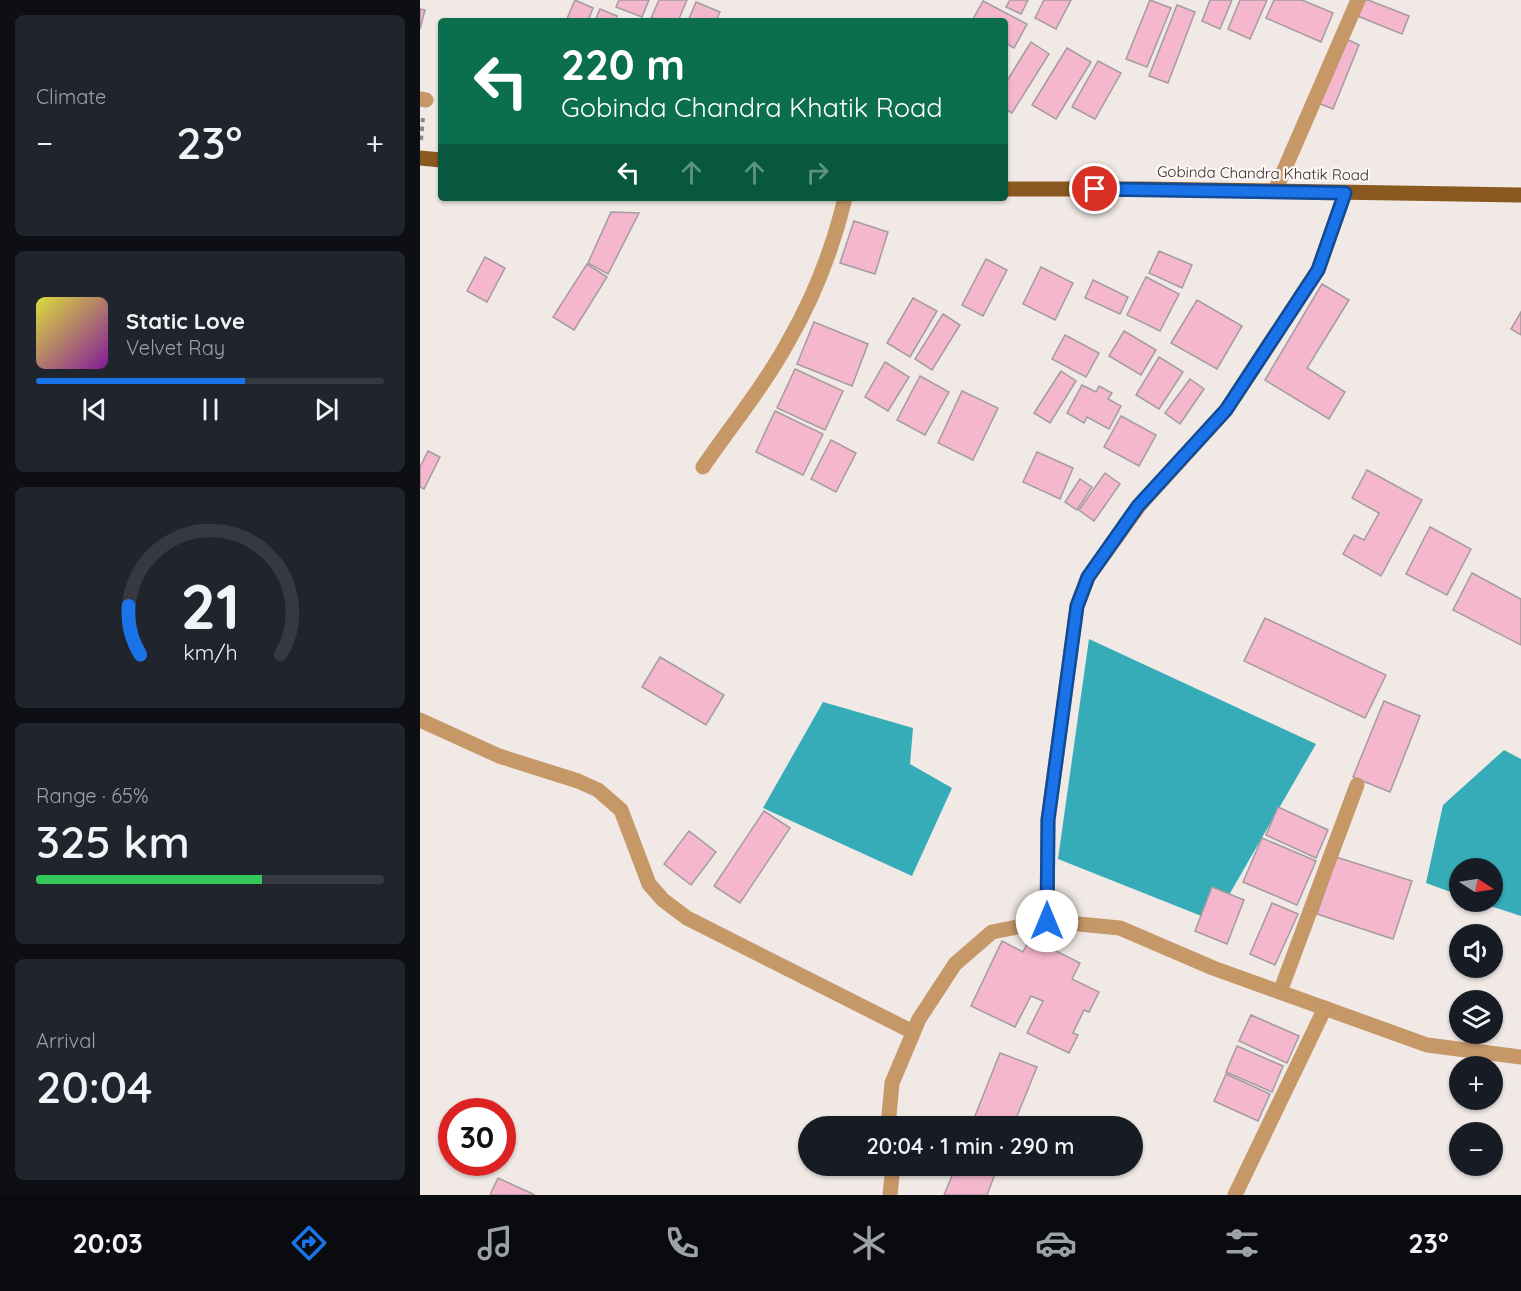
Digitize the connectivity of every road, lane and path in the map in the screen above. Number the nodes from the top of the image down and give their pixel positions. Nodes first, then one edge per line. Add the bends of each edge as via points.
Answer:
1 (1358, 0) edge
2 (420, 158) edge
3 (438, 160) edge
4 (1008, 189) edge
5 (1275, 191) junction
6 (1345, 193) junction
7 (1521, 195) edge
8 (844, 201) edge
9 (703, 467) dead end
10 (420, 720) edge
11 (1357, 785) dead end
12 (1047, 921) junction
13 (1280, 992) junction
14 (1325, 1008) junction
15 (913, 1032) junction
16 (1521, 1058) edge
17 (889, 1116) edge
18 (892, 1176) edge
19 (890, 1195) edge
20 (1235, 1195) edge

1 - 5 street
2 - 3 main road
4 - 5 main road, Gobinda Chandra Khatik Road
5 - 6 main road, Gobinda Chandra Khatik Road
6 - 7 main road, Gobinda Chandra Khatik Road
6 - 12 street via 1318,270 1226,410 1138,506 1088,577 1077,606 1048,820
8 - 9 street via 837,234 788,343
10 - 15 street via 499,756 598,790 621,810 649,884 663,900 687,918
11 - 13 street
12 - 13 street via 1120,928
12 - 15 street via 992,933 955,964
13 - 14 street
14 - 16 street via 1427,1045
14 - 20 street
15 - 17 street via 892,1083
18 - 19 street

